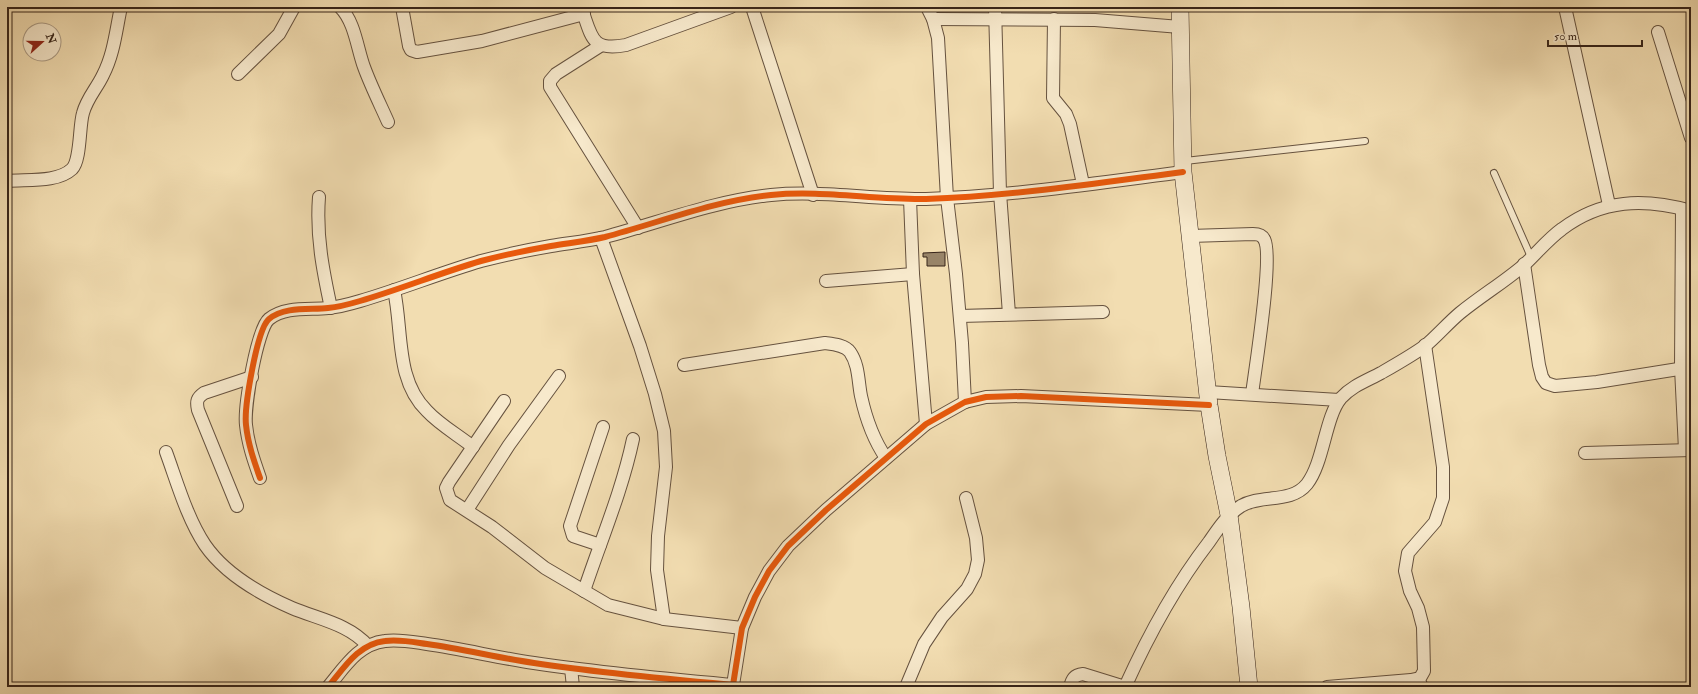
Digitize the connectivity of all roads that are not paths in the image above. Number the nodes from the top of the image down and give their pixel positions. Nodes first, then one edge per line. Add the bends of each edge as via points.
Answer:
1 (121, 7) edge
2 (294, 7) edge
3 (340, 7) edge
4 (402, 7) edge
5 (731, 7) edge
6 (752, 7) edge
7 (927, 7) edge
8 (1180, 7) edge
9 (1564, 7) edge
10 (582, 10) edge
11 (995, 13) edge
12 (933, 19) junction
13 (1054, 19) junction
14 (1180, 27) junction
15 (1658, 32) dead end
16 (600, 46) junction
17 (238, 74) dead end
18 (388, 122) dead end
19 (1691, 138) edge
20 (1365, 141) dead end
21 (1183, 167) junction
22 (1494, 173) dead end
23 (7, 181) edge
24 (1083, 184) junction
25 (1000, 193) junction
26 (813, 195) junction
27 (319, 198) dead end
28 (947, 198) junction
29 (910, 199) junction
30 (1609, 205) junction
31 (1687, 210) edge
32 (638, 228) junction
33 (1190, 236) junction
34 (601, 238) junction
35 (1528, 261) junction
36 (913, 274) junction
37 (826, 281) dead end
38 (394, 290) junction
39 (331, 308) junction
40 (1103, 312) dead end
41 (1009, 314) junction
42 (960, 316) junction
43 (1425, 346) junction
44 (684, 365) dead end
45 (1686, 368) edge
46 (559, 376) dead end
47 (252, 377) junction
48 (1252, 394) junction
49 (1209, 398) junction
50 (1339, 400) junction
51 (504, 401) dead end
52 (965, 402) junction
53 (926, 424) junction
54 (603, 427) dead end
55 (633, 439) dead end
56 (473, 446) junction
57 (1688, 450) edge
58 (166, 452) dead end
59 (1585, 453) dead end
60 (886, 458) junction
61 (260, 478) dead end
62 (966, 498) dead end
63 (236, 506) dead end
64 (467, 510) junction
65 (1229, 515) junction
66 (600, 545) junction
67 (584, 591) junction
68 (664, 619) junction
69 (742, 628) junction
70 (368, 646) junction
71 (571, 668) junction
72 (1423, 682) edge
73 (734, 686) edge
74 (328, 687) edge
75 (573, 687) edge
76 (906, 687) edge
77 (1070, 687) edge
78 (1125, 687) edge
79 (1249, 687) edge
80 (1328, 687) edge

1 - 23 street via 112,50 103,75 83,112 73,167 53,178
2 - 17 street via 279,34
3 - 18 street via 352,26 364,66
4 - 10 street via 408,46 417,52 489,39
5 - 16 street via 626,45
6 - 26 street
7 - 12 street
8 - 14 main road
9 - 30 street
10 - 16 street via 592,38
11 - 12 street
11 - 13 street
11 - 25 street
12 - 28 street via 938,38
13 - 14 street
13 - 24 street via 1053,98 1066,114 1070,124
14 - 21 main road
15 - 19 street
16 - 32 street via 556,74 550,81 550,87
20 - 21 lane
21 - 24 street
21 - 33 main road
22 - 35 lane
24 - 25 street
25 - 28 street
25 - 41 street
26 - 29 street
26 - 32 street via 774,195 737,200 694,210
27 - 39 street via 319,248
28 - 29 street
28 - 42 street
29 - 36 street
30 - 31 street via 1646,202
30 - 35 street via 1582,216 1562,229
31 - 45 street
32 - 34 street
33 - 48 street via 1253,234 1264,239 1267,259 1264,307
33 - 49 main road
34 - 38 street via 538,248 482,261
34 - 68 street via 640,346 664,431 666,468 658,536 658,570
35 - 43 street via 1458,315
35 - 45 street via 1539,365 1546,383 1555,386 1597,382
36 - 37 street
36 - 53 street
38 - 39 street
38 - 56 street via 400,322 402,355 414,396 427,412
39 - 47 street via 290,310 267,320 261,332
40 - 41 street
41 - 42 street
42 - 52 street
43 - 50 street via 1353,386
43 - 72 street via 1442,459 1443,498 1435,522 1408,553 1405,571 1423,627
44 - 60 street via 825,343 840,345 849,351 857,366 867,421 875,442
45 - 57 street
46 - 64 street via 509,445
47 - 61 street via 247,397 246,422 250,448
47 - 63 street via 204,393 199,396 197,402
48 - 49 street
48 - 50 street
49 - 52 street via 1021,396 986,397
49 - 65 main road
50 - 65 street via 1308,483 1298,492 1255,500 1242,505
51 - 56 street
52 - 53 street
53 - 60 street
54 - 66 street via 570,526 574,536
55 - 66 street via 626,472
56 - 64 street via 446,488 450,500
57 - 59 street
58 - 70 street via 191,518 205,544 223,566 251,586 292,608 360,637
60 - 69 street via 788,546 769,571
62 - 76 street via 976,538 978,560 975,574 967,589 942,617 924,644
64 - 67 street via 546,568
65 - 78 street via 1193,562 1166,606
65 - 79 main road
66 - 67 street
67 - 68 street via 608,605
68 - 69 street
69 - 73 street
70 - 71 street via 385,641 405,641
70 - 74 street via 352,657
71 - 73 street
71 - 75 street
72 - 80 street via 1411,680
77 - 78 street via 1073,678 1083,674

